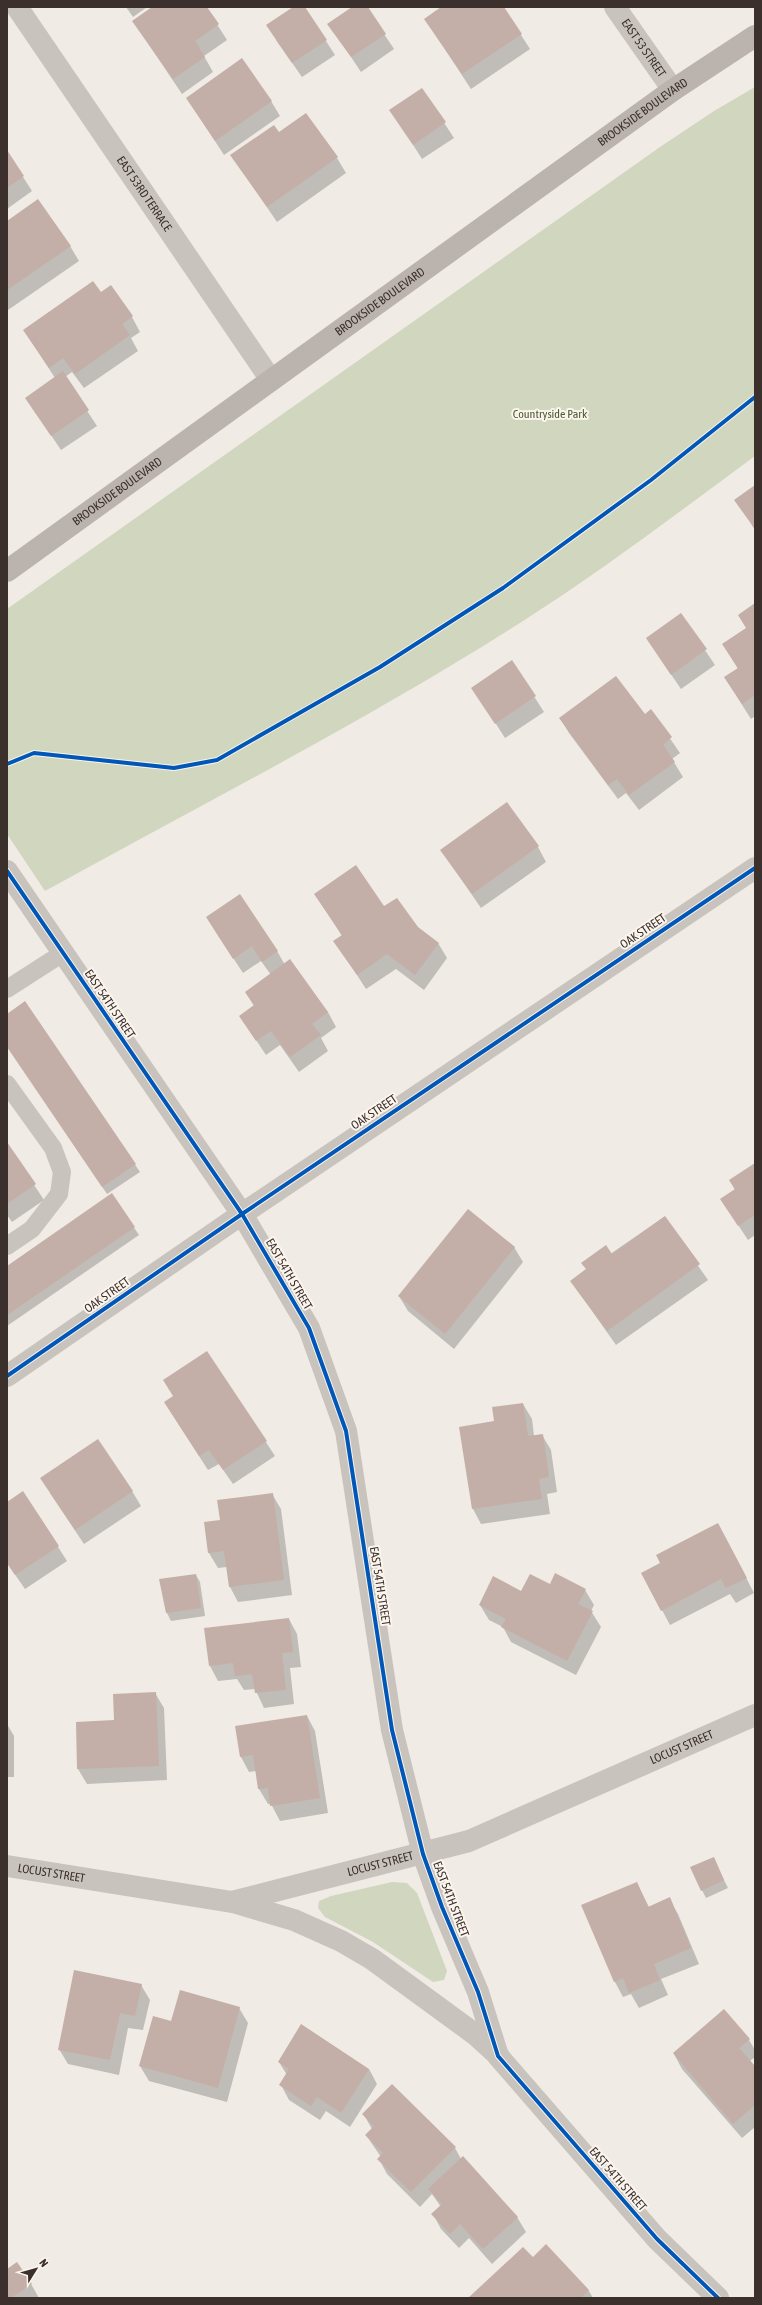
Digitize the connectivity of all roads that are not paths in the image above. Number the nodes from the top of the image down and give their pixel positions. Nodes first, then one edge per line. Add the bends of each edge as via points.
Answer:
1 (17, 7) edge
2 (615, 7) edge
3 (755, 36) edge
4 (673, 90) junction
5 (271, 380) junction
6 (7, 571) edge
7 (755, 868) edge
8 (7, 871) edge
9 (63, 953) junction
10 (7, 989) edge
11 (7, 1084) edge
12 (242, 1214) junction
13 (7, 1246) edge
14 (7, 1376) edge
15 (755, 1715) edge
16 (423, 1854) junction
17 (7, 1866) edge
18 (232, 1902) junction
19 (498, 2056) junction
20 (718, 2298) edge

1 - 5 street, EAST 53RD TERRACE
2 - 4 street, EAST 53 STREET
3 - 4 main road, BROOKSIDE BOULEVARD
4 - 5 main road, BROOKSIDE BOULEVARD
5 - 6 main road, BROOKSIDE BOULEVARD
7 - 12 street, OAK STREET
8 - 9 street, EAST 54TH STREET
9 - 10 lane
9 - 12 street, EAST 54TH STREET
11 - 13 lane via 53,1148 62,1172 59,1194 32,1229
12 - 14 street, OAK STREET
12 - 16 street, EAST 54TH STREET via 309,1328 346,1431 392,1730
15 - 16 street, LOCUST STREET via 469,1841
16 - 18 street, LOCUST STREET
16 - 19 street, EAST 54TH STREET via 478,1992
17 - 18 street, LOCUST STREET
18 - 19 street, EAST 54TH STREET via 294,1920 341,1941 372,1959 476,2035
19 - 20 street, EAST 54TH STREET via 652,2233

